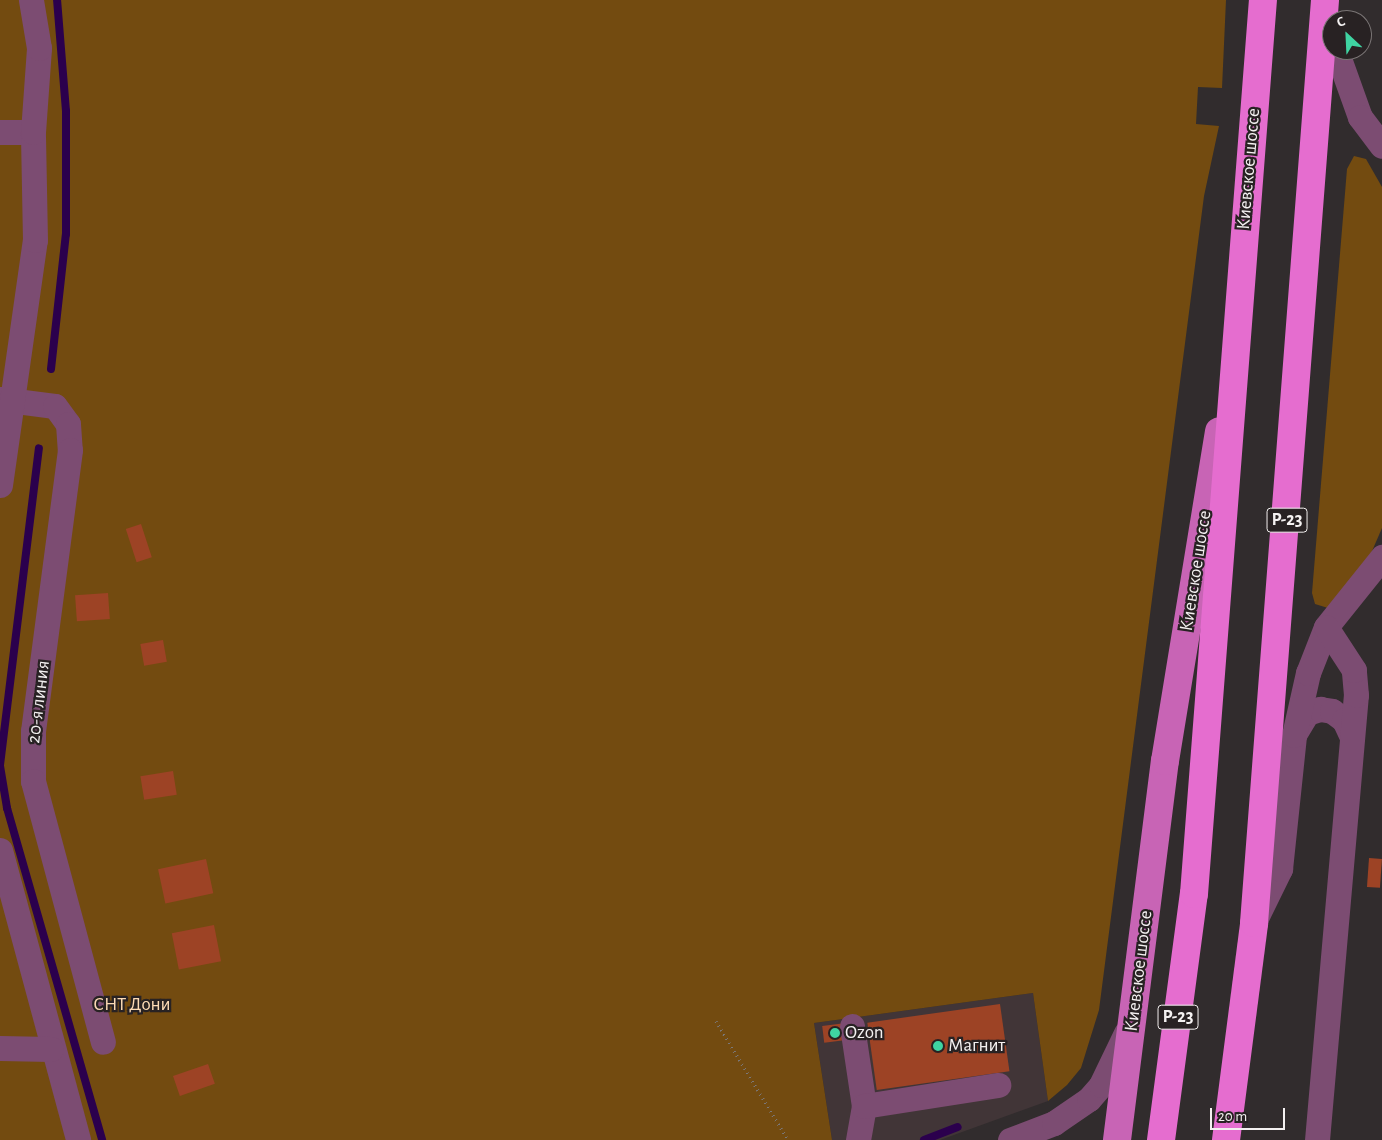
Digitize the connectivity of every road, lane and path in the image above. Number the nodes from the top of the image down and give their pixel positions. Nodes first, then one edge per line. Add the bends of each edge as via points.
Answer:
1 (31, 0) edge
2 (1263, 0) edge
3 (1323, 60) edge
4 (1340, 60) edge
5 (0, 132) edge
6 (33, 132) junction
7 (1382, 146) edge
8 (1235, 337) junction
9 (5, 400) edge
10 (0, 485) edge
11 (1382, 557) edge
12 (1326, 627) junction
13 (1294, 735) junction
14 (1352, 737) junction
15 (0, 850) edge
16 (1254, 923) junction
17 (1133, 1017) junction
18 (716, 1022) dead end
19 (852, 1026) dead end
20 (103, 1042) dead end
21 (0, 1048) edge
22 (51, 1049) junction
23 (998, 1085) dead end
24 (864, 1106) junction
25 (78, 1140) edge
26 (788, 1140) edge
27 (858, 1140) edge
28 (1010, 1140) edge
29 (1117, 1140) edge
30 (1162, 1140) edge
31 (1226, 1140) edge
32 (1317, 1140) edge

1 - 6 street via 39,48
2 - 8 highway, Киевское шоссе / Р-23
3 - 16 highway, Р-23
4 - 7 street via 1360,117
5 - 6 street
6 - 9 street via 36,240
8 - 17 main road, Киевское шоссе / Р-23 via 1165,761
8 - 30 highway, Р-23 via 1194,894
9 - 10 street
9 - 20 street, 20-я линия via 54,406 68,424 66,479 33,731 33,781
11 - 12 street
12 - 13 street via 1308,673
12 - 14 street via 1354,670
13 - 14 street via 1307,713 1320,709 1332,711 1344,720
13 - 16 street via 1280,869
14 - 32 street
15 - 22 street
16 - 31 highway, Р-23
17 - 28 street via 1112,1065 1089,1100 1054,1123
17 - 29 main road, Киевское шоссе / Р-23
18 - 26 path
19 - 24 street
21 - 22 street
22 - 25 street
23 - 24 street
24 - 27 street

